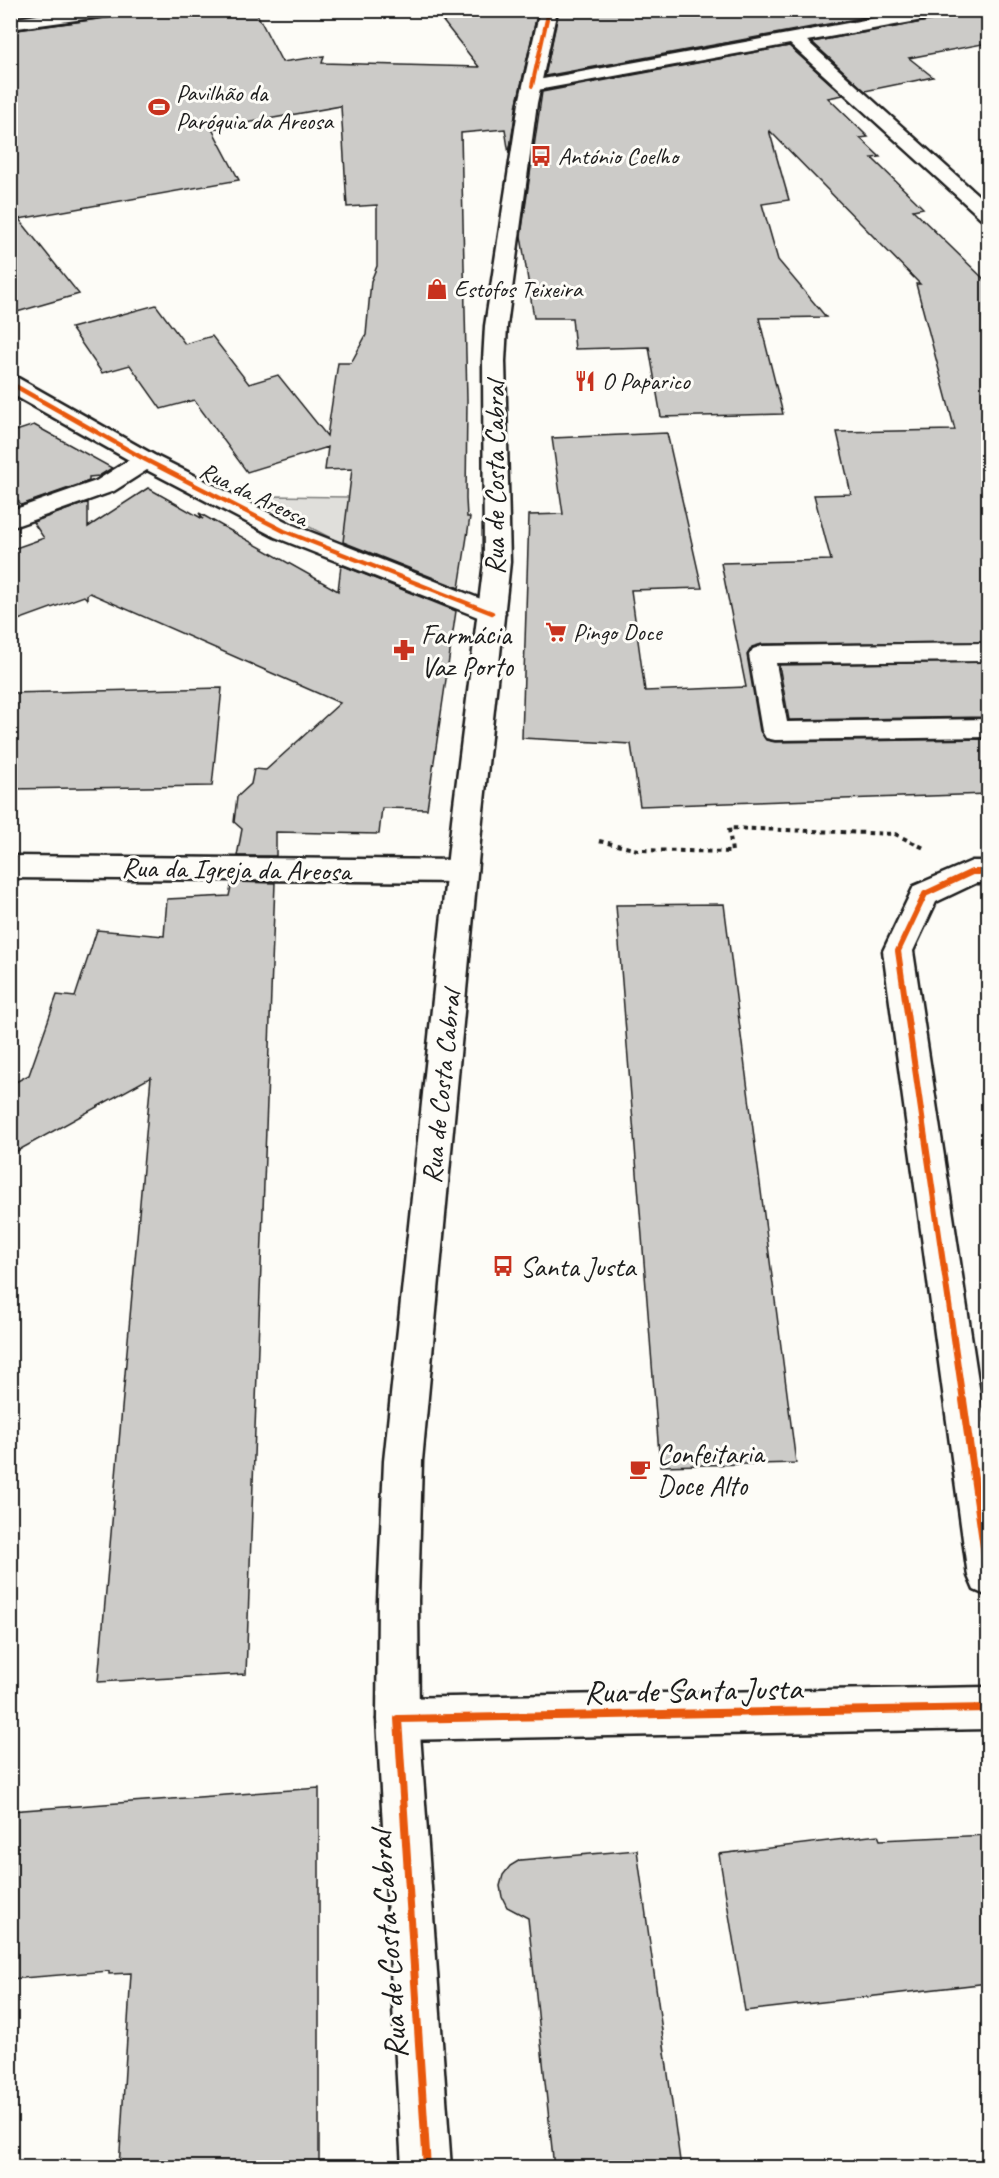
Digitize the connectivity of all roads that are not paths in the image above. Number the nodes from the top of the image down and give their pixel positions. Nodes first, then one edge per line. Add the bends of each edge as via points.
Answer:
1 (113, 10) edge
2 (549, 10) edge
3 (950, 10) edge
4 (10, 24) edge
5 (794, 39) junction
6 (532, 86) junction
7 (988, 214) edge
8 (10, 383) edge
9 (146, 460) junction
10 (10, 520) edge
11 (492, 613) junction
12 (987, 649) edge
13 (988, 728) edge
14 (10, 867) edge
15 (462, 871) junction
16 (980, 872) edge
17 (988, 1576) edge
18 (988, 1708) edge
19 (398, 1719) junction
20 (427, 2168) edge

1 - 4 street
2 - 6 street, Rua de Costa Cabral
3 - 5 street
5 - 6 street
5 - 7 street
6 - 11 street, Rua de Costa Cabral via 495,338 497,562
8 - 9 street, Rua da Areosa
9 - 10 street via 105,486
9 - 11 street, Rua da Areosa via 284,531
11 - 15 street, Rua de Costa Cabral
12 - 13 lane via 762,655 775,731
14 - 15 street, Rua da Igreja da Areosa
15 - 19 street, Rua de Costa Cabral via 403,1461
16 - 17 street via 925,894 898,951
18 - 19 street, Rua de Santa Justa
19 - 20 street, Rua de Costa Cabral

